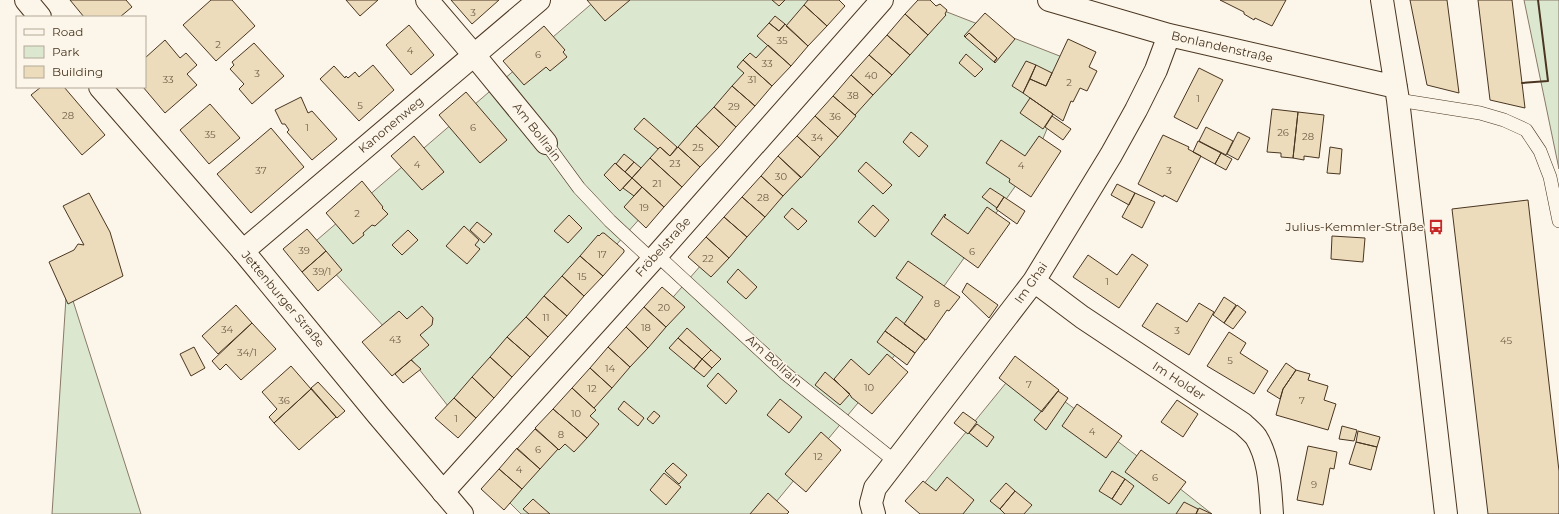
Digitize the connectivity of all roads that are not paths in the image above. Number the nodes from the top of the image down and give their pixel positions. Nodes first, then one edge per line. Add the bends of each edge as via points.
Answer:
1 (26, 0) edge
2 (427, 0) edge
3 (539, 0) edge
4 (882, 0) edge
5 (1049, 0) edge
6 (1382, 0) edge
7 (39, 16) edge
8 (1169, 34) junction
9 (474, 55) junction
10 (101, 88) edge
11 (1397, 94) junction
12 (546, 143) joint
13 (1559, 221) edge
14 (243, 251) junction
15 (654, 257) junction
16 (1034, 281) junction
17 (896, 462) junction
18 (443, 492) junction
19 (462, 514) edge
20 (874, 514) edge
21 (1272, 514) edge
22 (1446, 514) edge

1 - 7 street
2 - 9 street, Am Bollrain
3 - 9 street, Kanonenweg
4 - 15 street, Fröbelstraße
5 - 8 street, Bonlandenstraße
6 - 11 street
8 - 11 street, Bonlandenstraße
8 - 16 street, Im Ghai via 1156,70 1136,110
9 - 12 street, Am Bollrain
9 - 14 street, Kanonenweg
10 - 14 street, Jettenburger Straße
11 - 13 lane via 1480,113 1526,130 1540,151 1550,177
11 - 22 street
12 - 15 lane, Am Bollrain via 579,188 610,221
14 - 18 street, Jettenburger Straße
15 - 17 lane, Am Bollrain via 786,374
15 - 18 street, Fröbelstraße
16 - 17 street, Im Ghai
16 - 21 street, Im Holder via 1242,424 1255,436 1264,454
17 - 20 street, Im Ghai via 875,488 871,503
18 - 19 street, Jettenburger Straße

